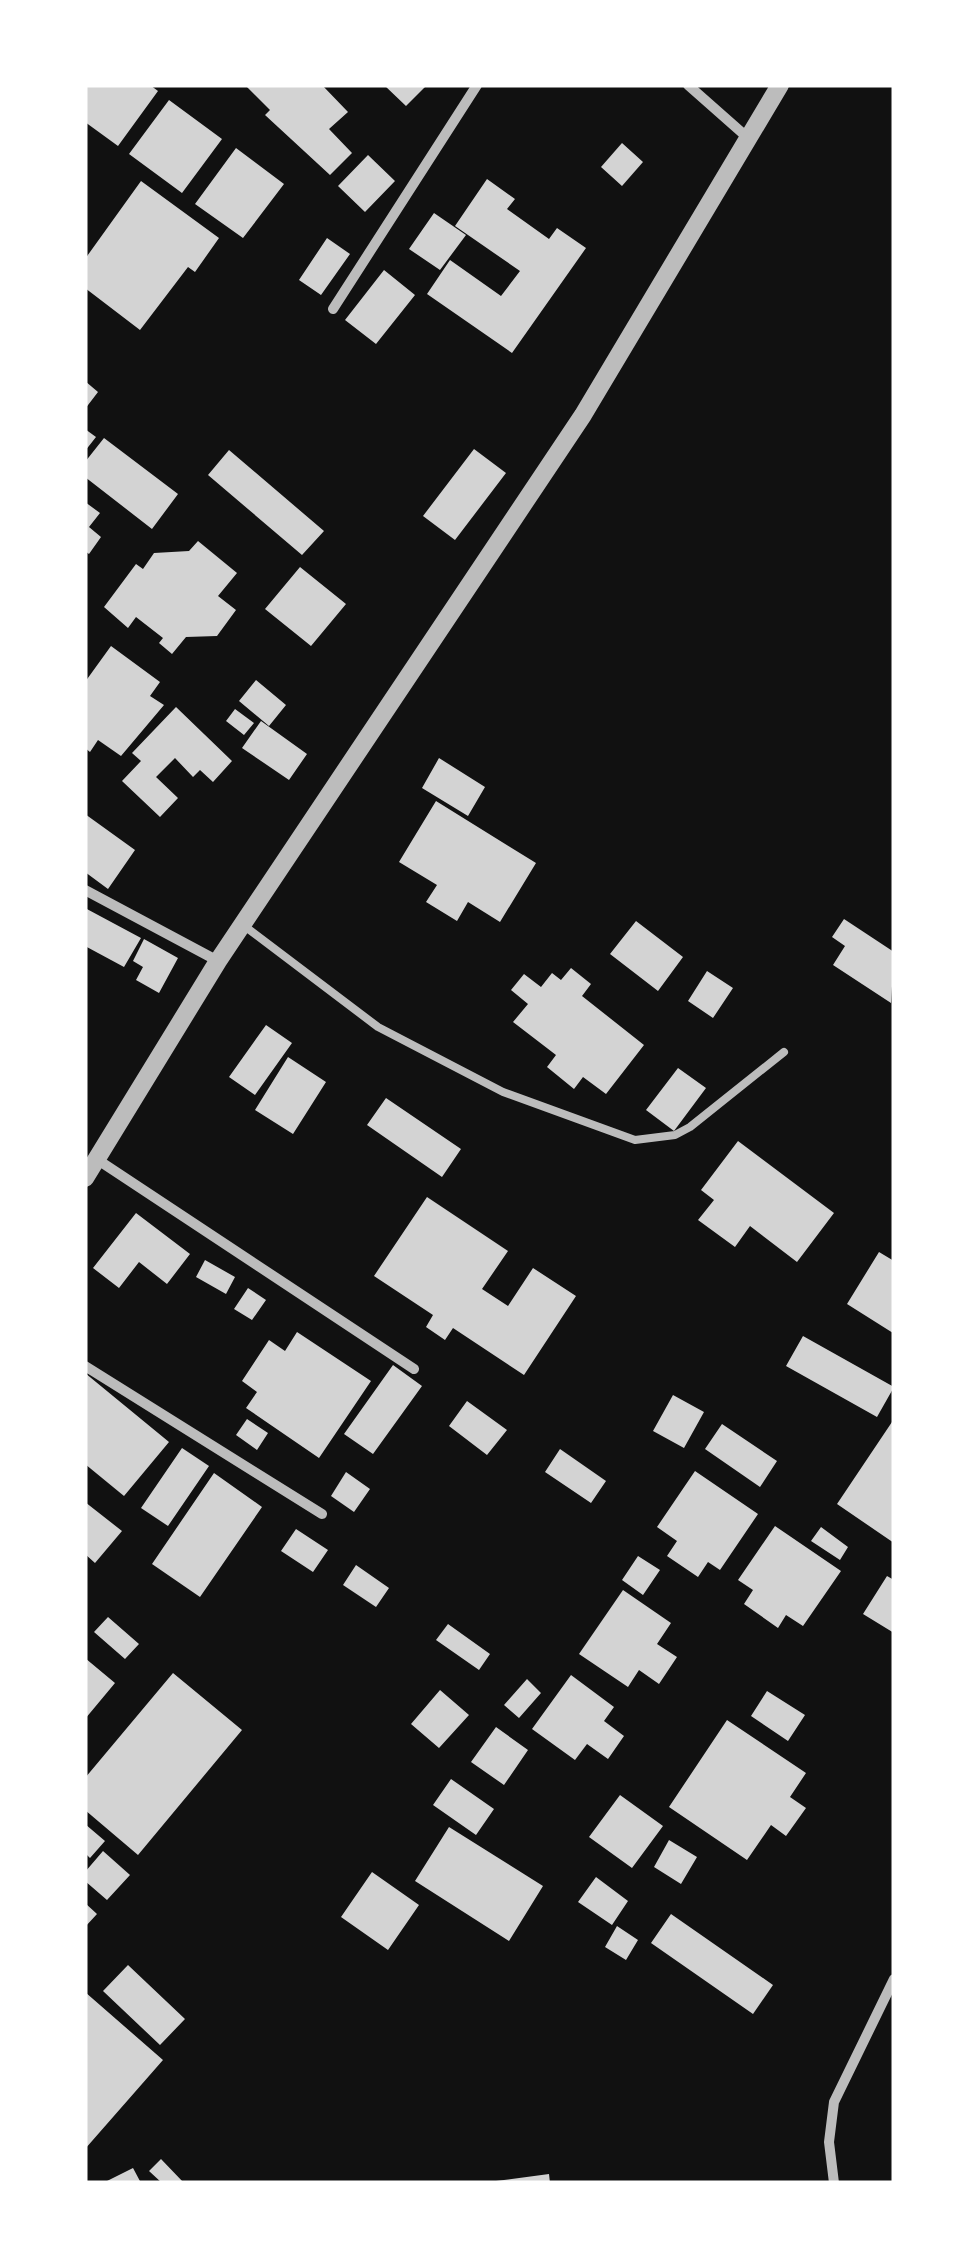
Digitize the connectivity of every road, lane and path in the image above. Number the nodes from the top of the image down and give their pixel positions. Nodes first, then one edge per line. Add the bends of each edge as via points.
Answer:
1 (477, 85) edge
2 (688, 85) edge
3 (780, 85) edge
4 (748, 138) junction
5 (333, 309) dead end
6 (85, 890) edge
7 (244, 925) junction
8 (218, 961) junction
9 (784, 1052) dead end
10 (98, 1160) junction
11 (85, 1178) edge
12 (85, 1366) edge
13 (414, 1368) dead end
14 (322, 1514) dead end
15 (894, 1979) edge
16 (834, 2183) edge

1 - 5 street
2 - 4 street
3 - 4 street
4 - 7 street via 583,415
6 - 8 street
7 - 8 street
7 - 9 lane via 378,1027 503,1092 635,1140 674,1136 690,1127
8 - 10 street
10 - 11 street
10 - 13 street
12 - 14 street
15 - 16 street via 834,2102

